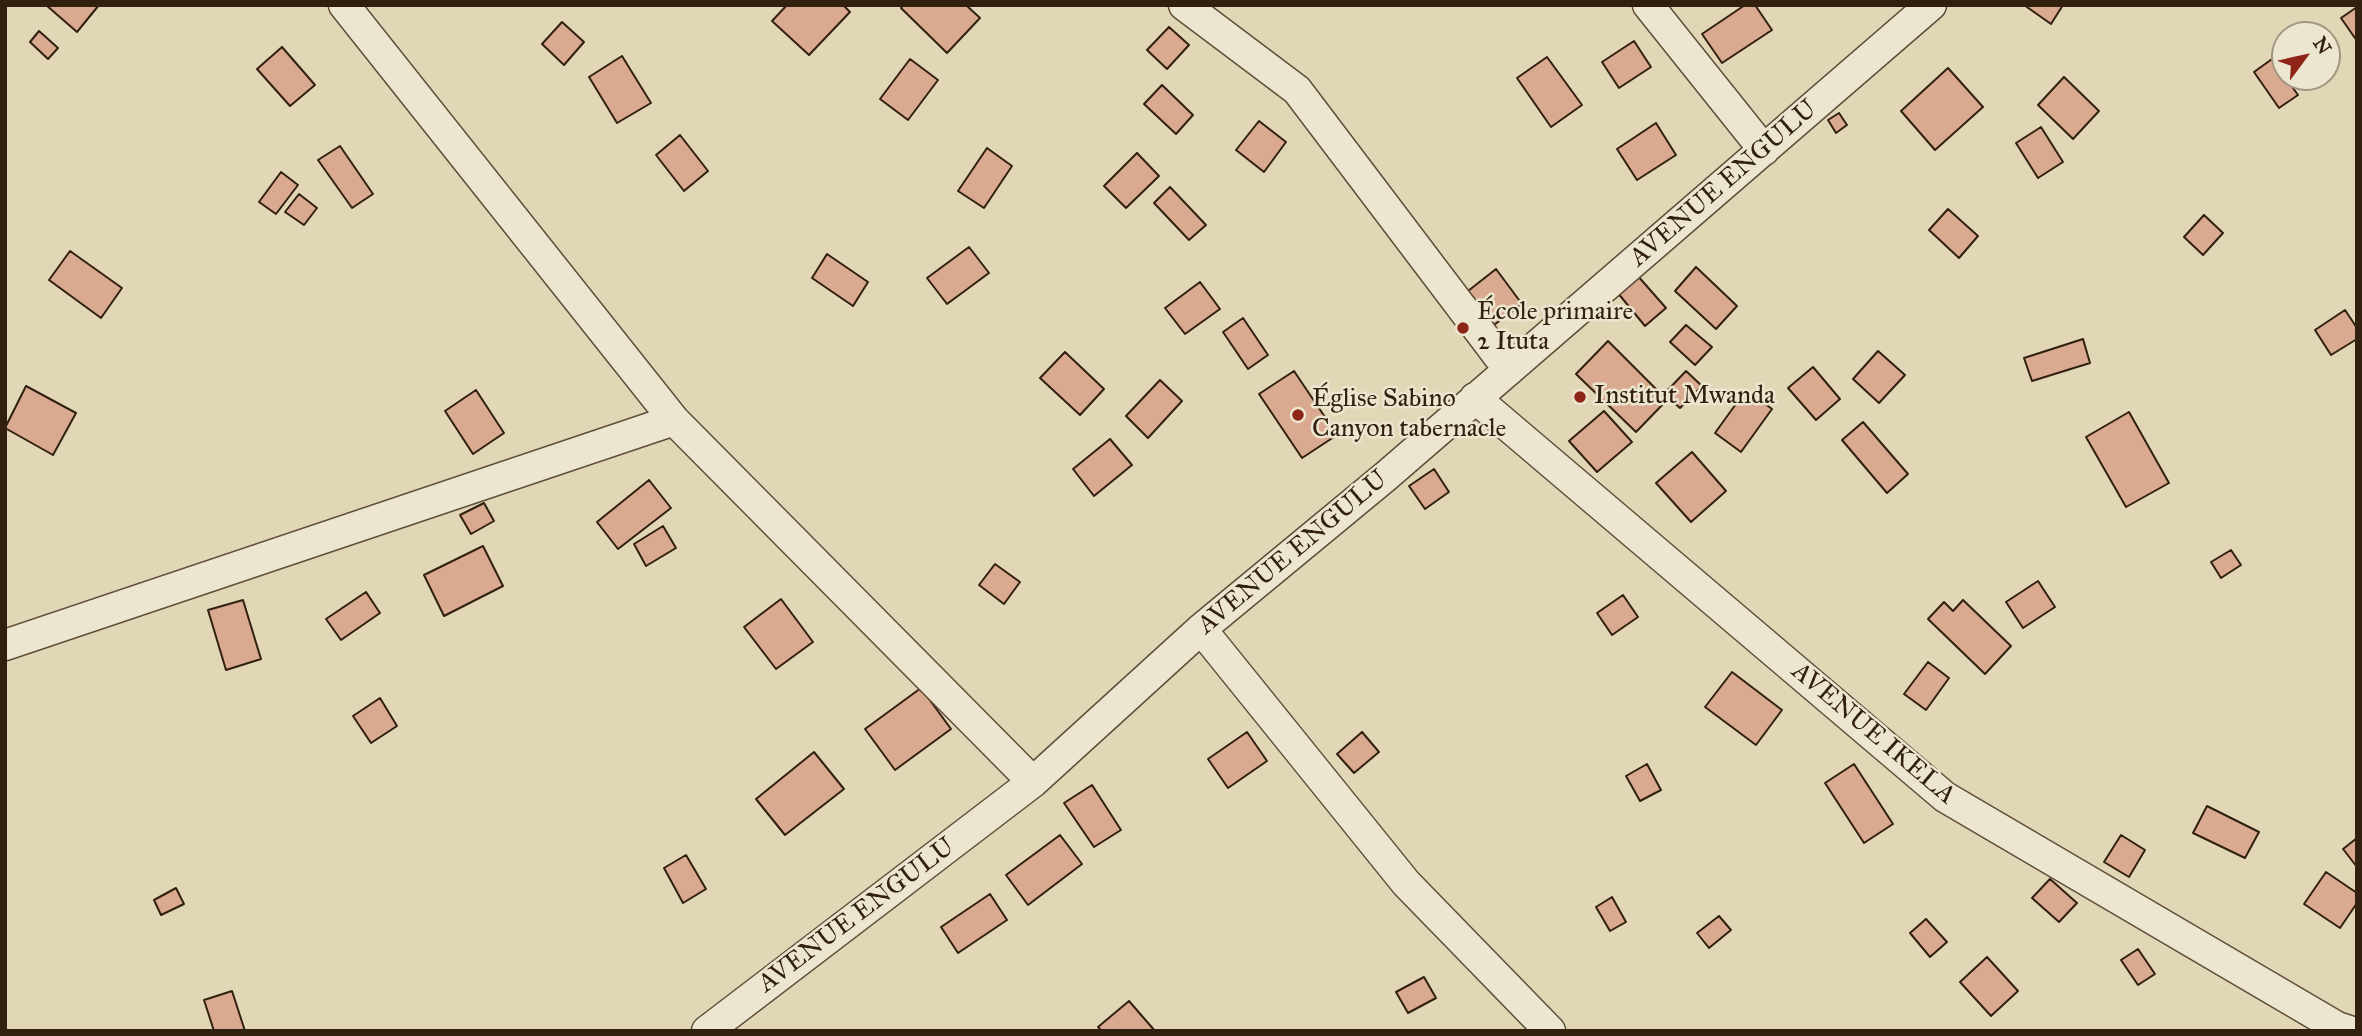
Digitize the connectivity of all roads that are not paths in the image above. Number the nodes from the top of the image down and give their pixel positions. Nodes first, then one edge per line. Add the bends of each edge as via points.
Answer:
1 (344, 5) edge
2 (1184, 5) edge
3 (1648, 5) edge
4 (1931, 5) edge
5 (1764, 150) junction
6 (1508, 370) junction
7 (1475, 398) junction
8 (674, 420) junction
9 (1201, 629) junction
10 (5, 645) edge
11 (1033, 782) junction
12 (707, 1031) edge
13 (1550, 1031) edge
14 (2349, 1031) edge

1 - 8 street
2 - 6 street via 1297,90
3 - 5 street
4 - 5 street, AVENUE ENGULU
5 - 6 street, AVENUE ENGULU
6 - 7 street, AVENUE ENGULU
7 - 9 street, AVENUE ENGULU
7 - 14 street, AVENUE IKELA via 1945,797
8 - 10 street
8 - 11 street
9 - 11 street, AVENUE ENGULU
9 - 13 street via 1406,883
11 - 12 street, AVENUE ENGULU

